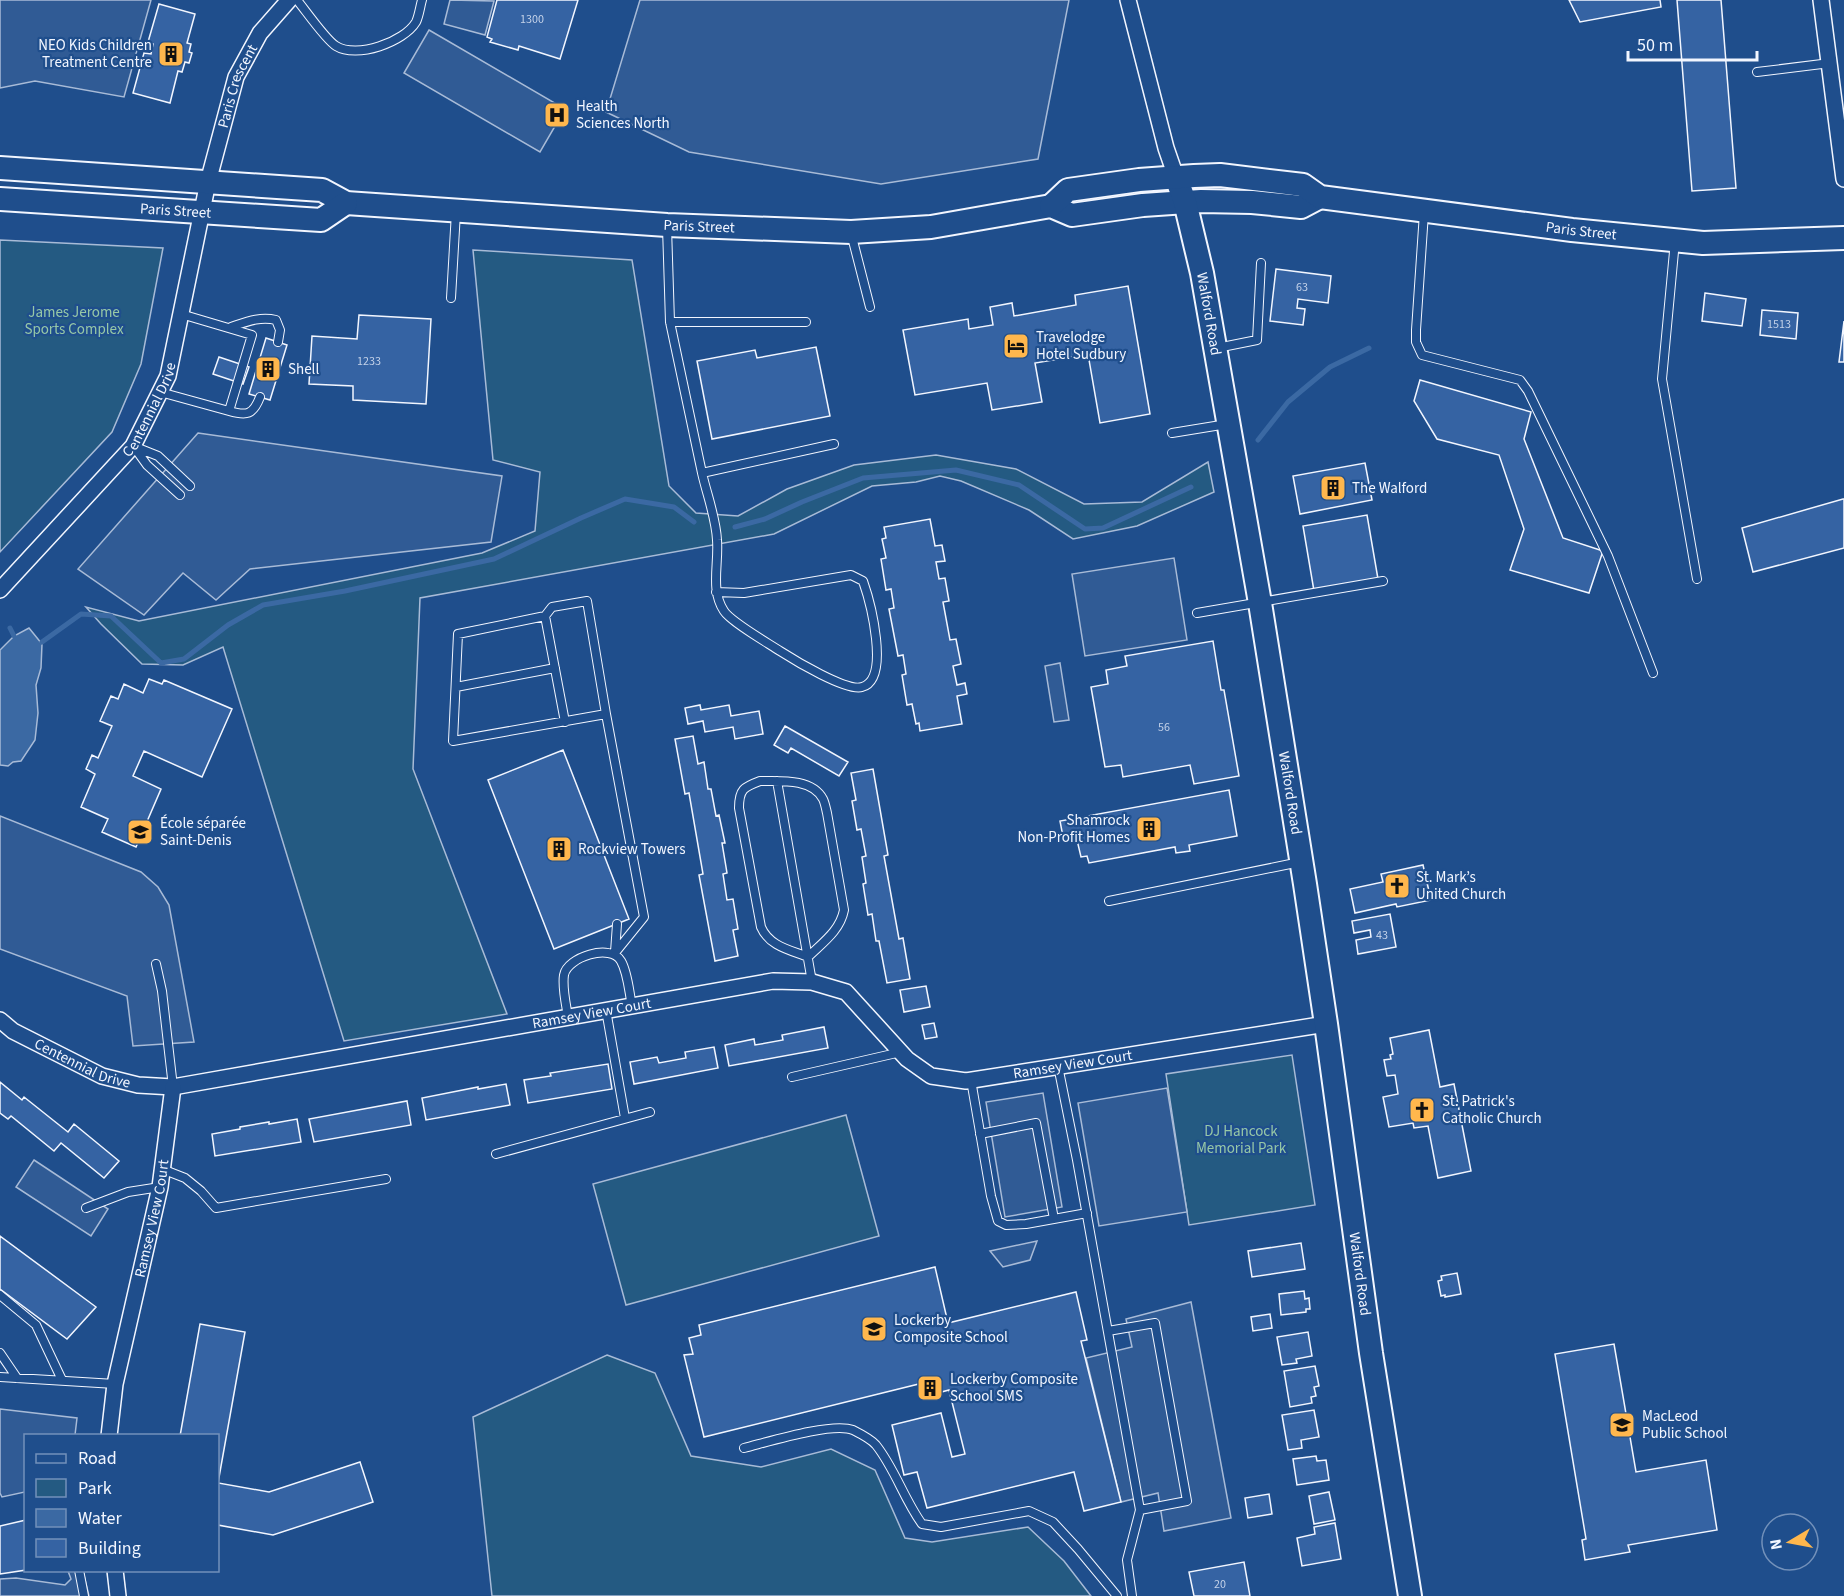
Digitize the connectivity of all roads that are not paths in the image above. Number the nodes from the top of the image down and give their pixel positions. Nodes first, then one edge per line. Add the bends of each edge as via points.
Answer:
1 (289, 0) edge
2 (297, 0) edge
3 (422, 0) edge
4 (1128, 0) edge
5 (1821, 0) edge
6 (1830, 63) junction
7 (1757, 72) dead end
8 (0, 168) edge
9 (1176, 177) junction
10 (1844, 179) edge
11 (208, 182) junction
12 (1320, 197) junction
13 (0, 199) edge
14 (1185, 202) junction
15 (346, 203) junction
16 (1051, 206) junction
17 (456, 210) junction
18 (202, 212) junction
19 (1424, 212) junction
20 (666, 225) junction
21 (851, 232) junction
22 (1844, 238) edge
23 (1675, 240) junction
24 (1261, 263) dead end
25 (450, 298) dead end
26 (870, 307) dead end
27 (181, 314) junction
28 (670, 322) junction
29 (806, 322) dead end
30 (229, 328) junction
31 (278, 342) dead end
32 (1215, 349) junction
33 (160, 392) junction
34 (260, 397) dead end
35 (229, 411) junction
36 (1228, 424) junction
37 (1172, 433) dead end
38 (834, 444) dead end
39 (133, 446) junction
40 (702, 473) junction
41 (190, 486) dead end
42 (180, 495) dead end
43 (1697, 579) dead end
44 (1383, 581) dead end
45 (0, 590) edge
46 (716, 592) junction
47 (1260, 603) junction
48 (1197, 613) dead end
49 (545, 616) junction
50 (555, 668) junction
51 (1653, 673) dead end
52 (456, 687) junction
53 (606, 714) junction
54 (565, 722) junction
55 (777, 781) junction
56 (1302, 861) junction
57 (1109, 901) dead end
58 (617, 924) dead end
59 (614, 954) junction
60 (808, 957) junction
61 (156, 964) dead end
62 (812, 982) junction
63 (632, 1006) junction
64 (606, 1010) junction
65 (568, 1017) junction
66 (0, 1020) edge
67 (1326, 1024) junction
68 (901, 1052) junction
69 (1058, 1066) junction
70 (792, 1077) dead end
71 (972, 1080) junction
72 (173, 1087) junction
73 (650, 1112) dead end
74 (626, 1118) junction
75 (980, 1134) junction
76 (496, 1154) dead end
77 (162, 1169) junction
78 (386, 1179) dead end
79 (160, 1187) junction
80 (86, 1208) dead end
81 (1087, 1213) junction
82 (1054, 1219) junction
83 (0, 1295) edge
84 (1108, 1331) junction
85 (0, 1353) edge
86 (0, 1377) edge
87 (17, 1378) junction
88 (62, 1380) junction
89 (115, 1384) junction
90 (109, 1434) edge
91 (744, 1448) dead end
92 (1140, 1510) junction
93 (79, 1572) edge
94 (115, 1572) edge
95 (84, 1596) edge
96 (116, 1596) edge
97 (1117, 1596) edge
98 (1132, 1596) edge
99 (1410, 1596) edge

1 - 11 street, Paris Crescent via 260,33 236,77
2 - 3 lane via 336,46 360,51 404,36 416,22
4 - 9 street, Walford Road
5 - 6 street
6 - 7 lane
6 - 10 street
8 - 11 main road, Paris Street
9 - 12 main road, Paris Street via 1220,175 1303,185
9 - 14 main road, Walford Road
9 - 16 main road, Paris Street via 1068,190
11 - 15 main road, Paris Street via 322,190
11 - 18 street, Centennial Drive
12 - 14 main road, Paris Street via 1301,207 1218,200
12 - 19 main road, Paris Street
13 - 18 main road, Paris Street
14 - 16 main road, Paris Street via 1072,215
14 - 32 main road, Walford Road
15 - 17 main road, Paris Street
15 - 18 main road, Paris Street via 321,220
16 - 21 main road, Paris Street via 931,227
17 - 20 main road, Paris Street
17 - 25 lane
18 - 27 street, Centennial Drive
19 - 23 main road, Paris Street
19 - 51 lane via 1416,342 1422,354 1520,380 1528,391 1608,556
20 - 21 main road, Paris Street
20 - 28 lane
21 - 26 lane
22 - 23 main road, Paris Street via 1703,243
23 - 43 lane via 1662,379
24 - 32 lane via 1257,340
27 - 30 lane
27 - 33 street, Centennial Drive via 168,376
28 - 29 lane
28 - 40 lane
30 - 31 lane via 269,318 276,320 280,330
30 - 35 lane via 252,334
32 - 36 main road, Walford Road
33 - 35 lane
33 - 39 street, Centennial Drive
34 - 35 lane via 251,412 243,415
36 - 37 lane
36 - 47 main road, Walford Road
38 - 40 lane
39 - 41 lane via 158,456
39 - 42 lane via 147,465
39 - 45 street, Centennial Drive
40 - 46 lane via 717,540
44 - 47 lane
46 - 46 lane via 724,612 800,664 850,688 871,682 876,669 876,644 863,581 851,575 744,593
47 - 48 lane
47 - 56 main road, Walford Road
49 - 50 lane
49 - 52 lane via 458,634
49 - 53 lane via 552,607 587,601
50 - 52 lane
50 - 54 lane
52 - 54 lane via 453,741
53 - 54 lane
53 - 59 lane via 644,917
55 - 60 lane
55 - 60 lane via 806,784 814,789 827,813 844,910 836,930
55 - 60 lane via 746,786 741,791 739,808 760,927 771,942
56 - 57 lane
56 - 67 main road, Walford Road
58 - 59 lane
59 - 63 lane via 621,960
59 - 65 lane via 602,952 568,967 564,975
60 - 62 lane
61 - 72 lane
62 - 63 street, Ramsey View Court via 773,981
62 - 68 street, Ramsey View Court via 846,992
63 - 64 street, Ramsey View Court
64 - 65 street, Ramsey View Court
64 - 74 lane
65 - 72 street, Ramsey View Court
66 - 72 street, Centennial Drive via 13,1031 102,1076 138,1085
67 - 69 street, Ramsey View Court
67 - 99 main road, Walford Road via 1371,1353
68 - 70 lane
68 - 71 street, Ramsey View Court via 932,1076
69 - 71 street, Ramsey View Court
69 - 81 lane
71 - 75 lane
72 - 77 street, Ramsey View Court
73 - 74 lane
74 - 76 lane
75 - 82 lane via 998,1221 1016,1225
75 - 82 lane via 1036,1123
77 - 78 lane via 185,1178 216,1208
77 - 79 street, Ramsey View Court
79 - 80 lane via 128,1192
79 - 89 street, Ramsey View Court
81 - 82 lane
81 - 84 lane
83 - 88 lane via 36,1325
84 - 92 lane
84 - 92 lane via 1155,1323 1188,1501
85 - 87 lane
86 - 87 lane
87 - 88 lane
88 - 89 lane
89 - 90 street, Ramsey View Court
91 - 97 lane via 825,1429 851,1429 874,1443 922,1524 941,1527 1029,1511 1053,1522
92 - 98 lane via 1127,1560
93 - 95 lane
94 - 96 street

